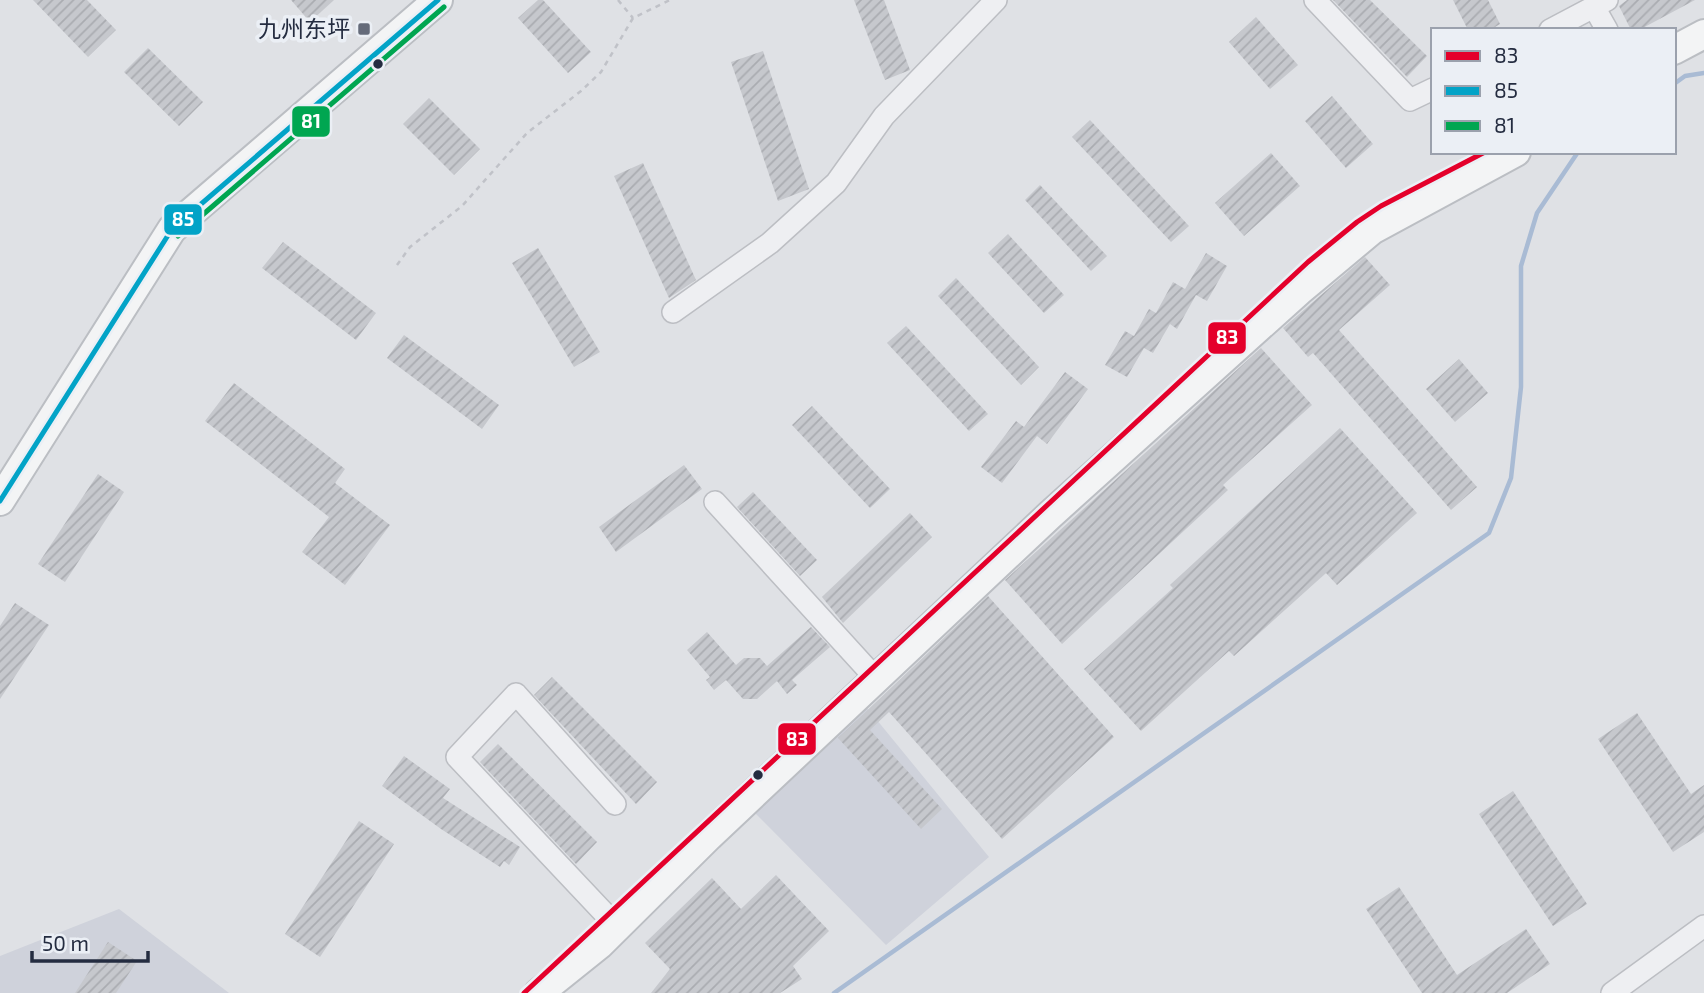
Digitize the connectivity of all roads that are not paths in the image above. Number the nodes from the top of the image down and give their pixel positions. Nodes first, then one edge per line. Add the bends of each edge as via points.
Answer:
1 (438, 0) edge
2 (996, 0) edge
3 (1315, 0) edge
4 (1601, 4) edge
5 (1554, 28) edge
6 (1607, 28) edge
7 (1704, 34) edge
8 (1676, 49) edge
9 (1704, 51) edge
10 (1676, 66) edge
11 (1431, 90) edge
12 (1481, 154) edge
13 (1512, 154) edge
14 (673, 312) dead end
15 (0, 501) edge
16 (715, 502) dead end
17 (869, 671) junction
18 (615, 804) dead end
19 (607, 916) junction
20 (1704, 926) edge
21 (1704, 941) edge
22 (524, 993) edge
23 (539, 993) edge
24 (1617, 993) edge

1 - 15 main road via 172,229
2 - 14 street via 884,116 836,183 770,243
3 - 11 street via 1410,100
4 - 5 street
4 - 6 street
7 - 8 main road
9 - 10 main road
12 - 17 main road via 1381,206 1308,262
13 - 23 main road via 1372,230 1299,290 1050,515 600,944
16 - 17 street
17 - 19 main road
18 - 19 street via 516,694 457,757
19 - 22 main road
20 - 24 street
21 - 24 street

